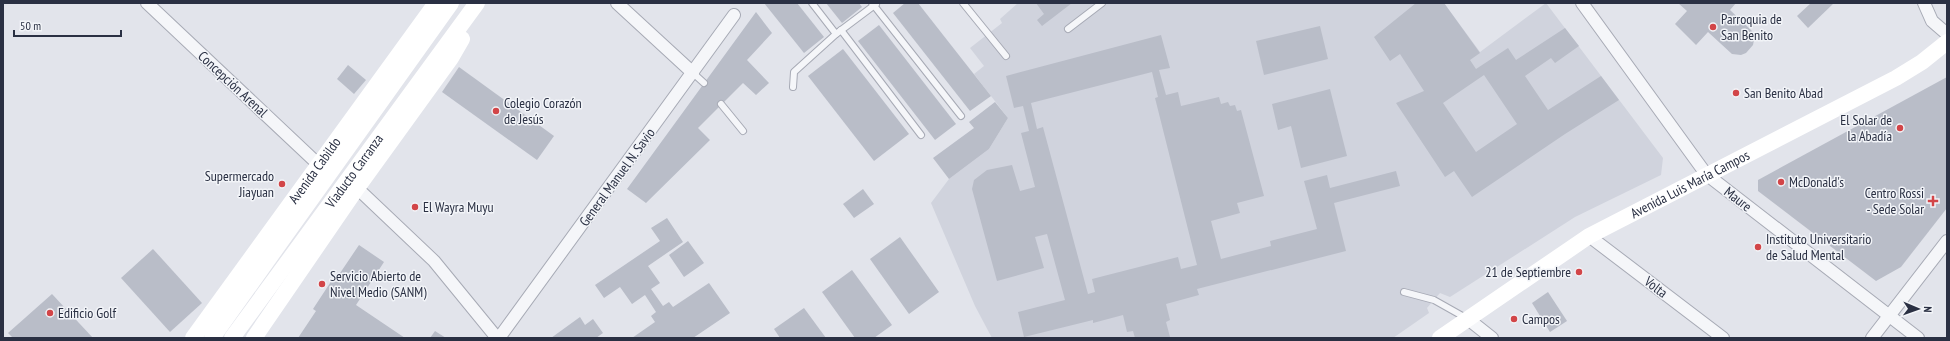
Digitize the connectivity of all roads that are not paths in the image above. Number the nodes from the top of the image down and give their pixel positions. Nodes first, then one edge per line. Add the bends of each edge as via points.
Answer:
1 (147, 3) edge
2 (436, 3) edge
3 (451, 3) edge
4 (477, 3) edge
5 (484, 3) edge
6 (617, 3) edge
7 (812, 3) edge
8 (963, 3) edge
9 (1102, 3) edge
10 (1582, 3) edge
11 (1924, 3) edge
12 (875, 4) edge
13 (734, 15) dead end
14 (1068, 29) dead end
15 (839, 32) junction
16 (1947, 34) edge
17 (1947, 42) edge
18 (1006, 56) dead end
19 (692, 73) junction
20 (704, 83) dead end
21 (793, 86) dead end
22 (721, 104) dead end
23 (961, 116) dead end
24 (743, 131) dead end
25 (921, 135) dead end
26 (319, 165) junction
27 (1706, 174) junction
28 (357, 188) junction
29 (1589, 236) junction
30 (1947, 241) edge
31 (1404, 292) dead end
32 (1890, 317) junction
33 (1468, 319) junction
34 (193, 338) edge
35 (212, 338) edge
36 (232, 338) edge
37 (254, 338) edge
38 (498, 338) edge
39 (1440, 338) edge
40 (1492, 338) edge
41 (1723, 338) edge
42 (1872, 338) edge
43 (1918, 338) edge

1 - 26 street, Concepción Arenal
2 - 26 main road, Avenida Cabildo
3 - 35 main road, Viaducto Carranza
4 - 36 main road, Viaducto Carranza
5 - 28 main road via 451,58
6 - 19 street
7 - 15 lane
8 - 18 lane
9 - 14 lane
10 - 27 street, Maure
11 - 16 street via 1932,21
12 - 15 lane
12 - 23 lane
13 - 19 street, General Manuel N. Savio
15 - 21 lane via 794,72
15 - 25 lane
17 - 27 main road, Avenida Luis María Campos via 1896,78
19 - 20 lane
19 - 38 street, General Manuel N. Savio
22 - 24 lane
26 - 34 main road, Avenida Cabildo
27 - 29 main road, Avenida Luis María Campos
27 - 32 street, Maure
28 - 37 main road
28 - 38 street via 434,261
29 - 33 main road, Avenida Luis María Campos
29 - 41 street, Volta
30 - 32 street
31 - 33 lane via 1434,300
32 - 42 street
32 - 43 street, Maure
33 - 39 main road, Avenida Luis María Campos
33 - 40 street

